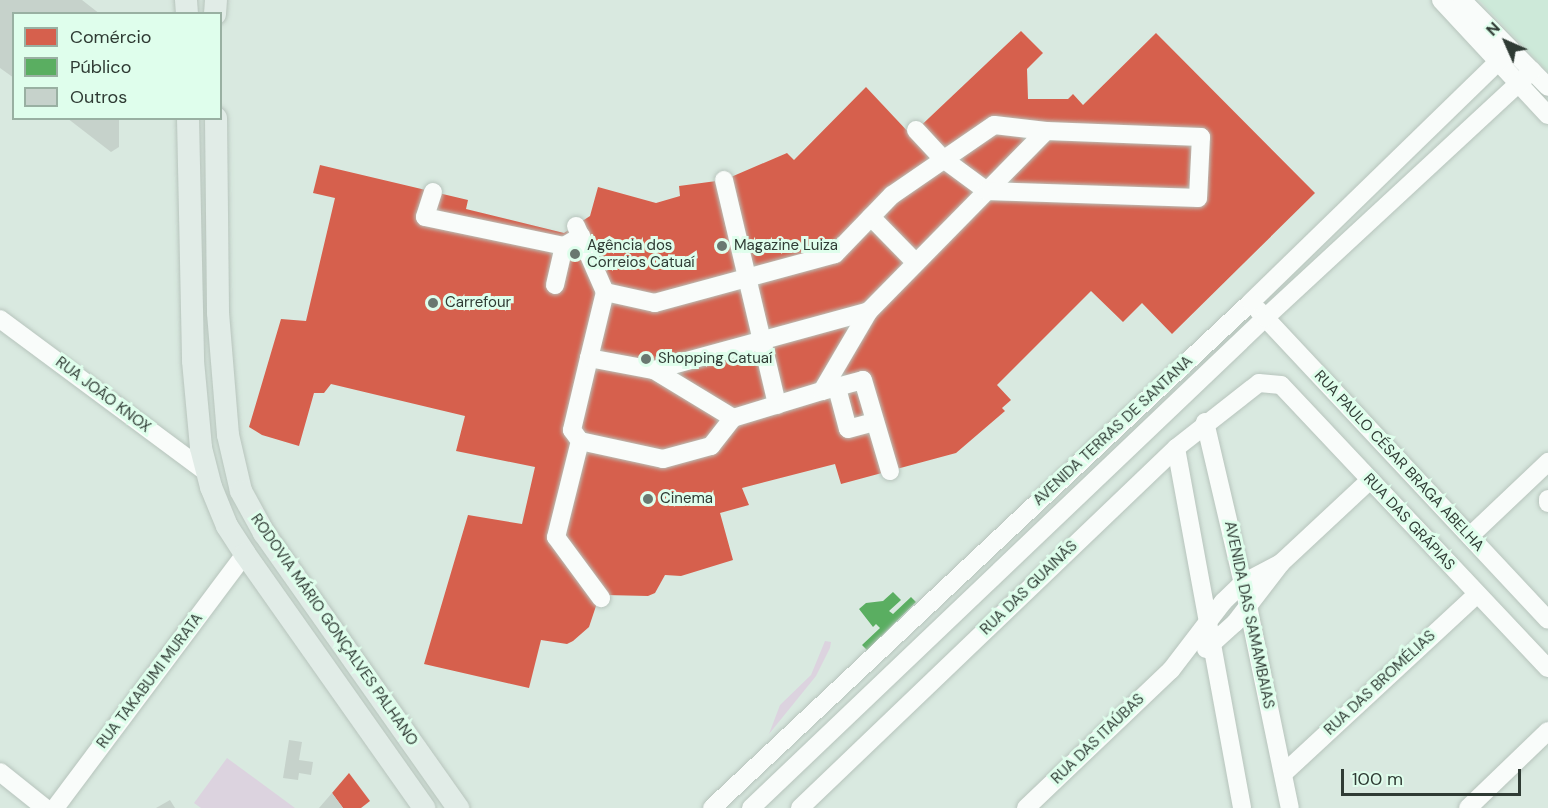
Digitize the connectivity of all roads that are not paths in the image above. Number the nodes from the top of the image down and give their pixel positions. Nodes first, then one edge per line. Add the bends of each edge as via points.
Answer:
1 (1441, 0) edge
2 (1462, 0) edge
3 (1510, 50) junction
4 (1497, 63) junction
5 (1532, 71) junction
6 (1516, 85) junction
7 (1548, 87) edge
8 (1548, 116) edge
9 (188, 120) edge
10 (216, 120) edge
11 (916, 130) dead end
12 (1046, 132) junction
13 (942, 158) junction
14 (724, 180) dead end
15 (189, 187) junction
16 (987, 191) junction
17 (433, 192) dead end
18 (870, 217) junction
19 (564, 246) junction
20 (916, 263) junction
21 (745, 279) junction
22 (555, 285) dead end
23 (605, 292) junction
24 (1251, 302) junction
25 (869, 311) junction
26 (1265, 318) junction
27 (0, 319) edge
28 (761, 341) junction
29 (221, 345) junction
30 (588, 358) junction
31 (654, 370) junction
32 (1267, 382) joint
33 (829, 390) junction
34 (777, 405) junction
35 (733, 418) junction
36 (875, 422) junction
37 (1205, 422) junction
38 (580, 441) junction
39 (1176, 448) junction
40 (1548, 462) edge
41 (890, 471) dead end
42 (206, 472) junction
43 (1370, 480) junction
44 (1470, 536) junction
45 (245, 554) junction
46 (1281, 563) junction
47 (1243, 583) junction
48 (1477, 594) junction
49 (600, 598) dead end
50 (1248, 606) junction
51 (1209, 620) junction
52 (1548, 620) edge
53 (1213, 644) junction
54 (1548, 668) edge
55 (1171, 670) junction
56 (1548, 731) edge
57 (0, 772) edge
58 (1284, 773) junction
59 (45, 808) edge
60 (55, 808) edge
61 (424, 808) edge
62 (458, 808) edge
63 (712, 808) edge
64 (751, 808) edge
65 (800, 808) edge
66 (1026, 808) edge
67 (1242, 808) edge
68 (1290, 808) edge
69 (1468, 808) edge

1 - 4 street
2 - 3 street
3 - 4 street, AVENIDA TERRAS DE SANTANA
3 - 5 street
4 - 6 street
4 - 24 street, AVENIDA TERRAS DE SANTANA
5 - 6 street, AVENIDA TERRAS DE SANTANA
5 - 7 street
6 - 8 street
6 - 26 street, AVENIDA TERRAS DE SANTANA
9 - 15 main road, RODOVIA MÁRIO GONÇALVES PALHANO
10 - 29 main road, RODOVIA MÁRIO GONÇALVES PALHANO
11 - 13 street
12 - 13 street via 994,125
12 - 16 street
12 - 16 street via 1201,137 1198,198
13 - 16 street
13 - 18 street
14 - 21 street
15 - 29 main road via 198,218 205,311
15 - 42 main road, RODOVIA MÁRIO GONÇALVES PALHANO via 193,361
16 - 20 street
17 - 19 street via 425,217
18 - 20 street
18 - 21 street via 835,254
19 - 22 street
19 - 23 street via 578,230
20 - 25 street
21 - 23 street via 655,303
21 - 28 street
23 - 30 street
24 - 26 street, RUA PAULO CÉSAR BRAGA ABELHA
24 - 63 street, AVENIDA TERRAS DE SANTANA
25 - 28 street
25 - 33 street
26 - 44 street, RUA PAULO CÉSAR BRAGA ABELHA
26 - 64 street, AVENIDA TERRAS DE SANTANA
27 - 42 street, RUA JOÃO KNOX
28 - 31 street
28 - 34 street
29 - 62 main road, RODOVIA MÁRIO GONÇALVES PALHANO via 232,463 249,507
30 - 31 street
30 - 38 street via 572,430
31 - 35 street
32 - 37 street, RUA DAS GUAINÃS via 1251,386
32 - 43 street, RUA DAS GRÁPIAS via 1281,385
33 - 34 street
33 - 36 street via 848,429
33 - 36 street via 863,380
34 - 35 street
35 - 38 street via 711,446 663,459
36 - 41 street
37 - 39 street, RUA DAS GUAINÃS
37 - 47 street, AVENIDA DAS SAMAMBAIAS
38 - 49 street via 556,537
39 - 51 street
39 - 65 street, RUA DAS GUAINÃS
40 - 44 street
42 - 45 main road, RODOVIA MÁRIO GONÇALVES PALHANO via 227,526
43 - 46 street, RUA DAS ITAÚBAS
43 - 48 street, RUA DAS GRÁPIAS
44 - 52 street, RUA PAULO CÉSAR BRAGA ABELHA
45 - 60 street, RUA TAKABUMI MURATA
45 - 61 main road, RODOVIA MÁRIO GONÇALVES PALHANO
46 - 47 street, RUA DAS ITAÚBAS
46 - 50 street, RUA DAS ITAÚBAS
47 - 50 street, AVENIDA DAS SAMAMBAIAS
47 - 51 street, RUA DAS ITAÚBAS
48 - 54 street, RUA DAS GRÁPIAS
48 - 58 street, RUA DAS BROMÉLIAS
50 - 53 street, RUA DAS ITAÚBAS
50 - 58 street, AVENIDA DAS SAMAMBAIAS
51 - 53 street
51 - 55 street, RUA DAS ITAÚBAS
53 - 55 street, RUA DAS ITAÚBAS
53 - 67 street
55 - 66 street, RUA DAS ITAÚBAS
56 - 69 street
57 - 59 street
58 - 68 street, AVENIDA DAS SAMAMBAIAS

